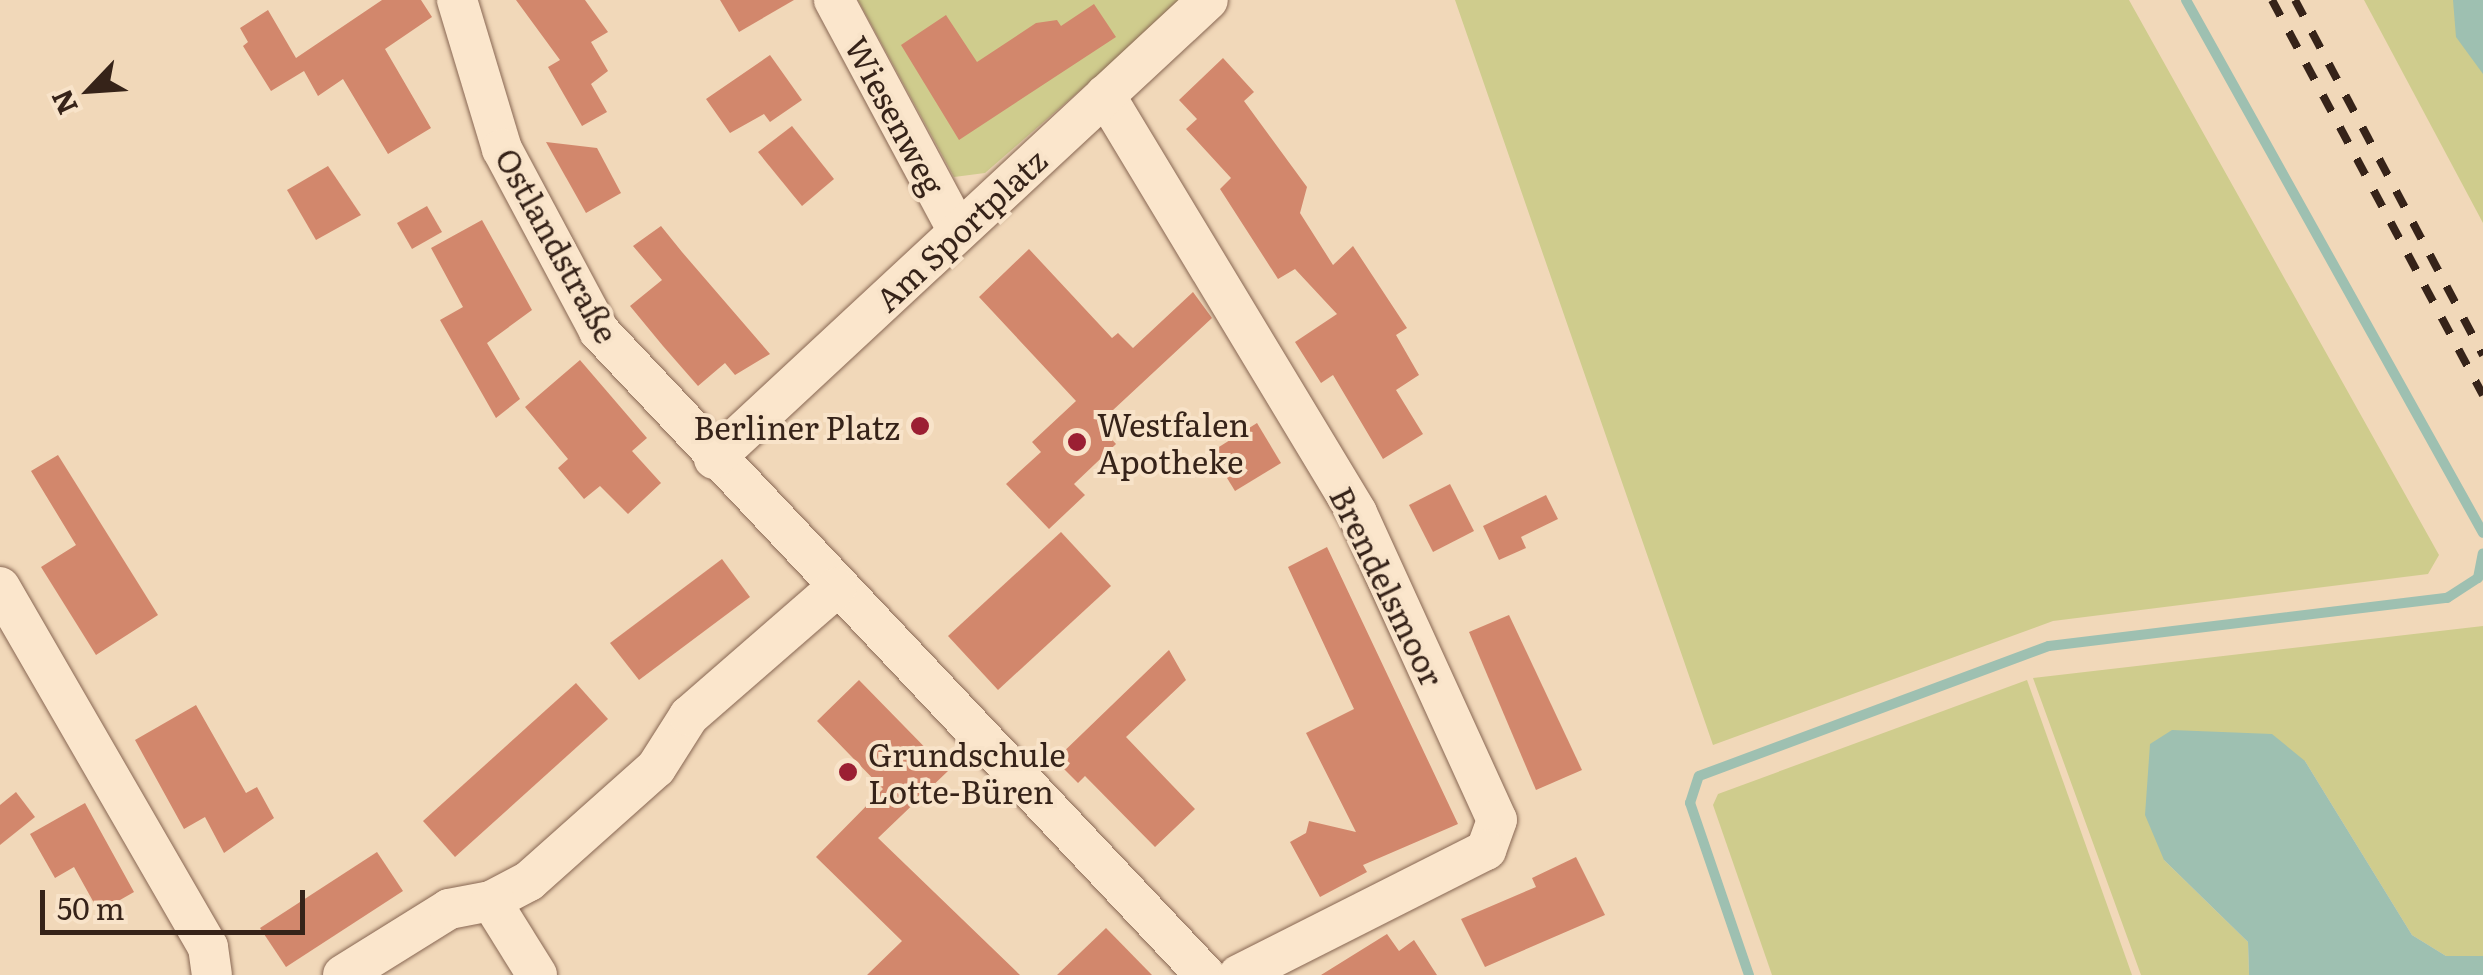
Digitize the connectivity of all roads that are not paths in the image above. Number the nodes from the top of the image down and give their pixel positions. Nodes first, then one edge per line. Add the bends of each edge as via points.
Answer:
1 (456, 0) edge
2 (834, 0) edge
3 (1208, 0) edge
4 (1105, 95) junction
5 (958, 230) junction
6 (714, 459) junction
7 (0, 588) edge
8 (836, 588) junction
9 (491, 901) junction
10 (212, 975) edge
11 (343, 975) edge
12 (537, 975) edge
13 (1205, 975) edge
14 (1239, 975) edge

1 - 6 street, Ostlandstraße via 502,149 553,251 598,331
2 - 5 street, Wiesenweg
3 - 4 street, Am Sportplatz
4 - 5 street, Am Sportplatz
4 - 14 street, Brendelsmoor via 1357,514 1497,820 1486,850
5 - 6 street, Am Sportplatz
6 - 8 street
7 - 10 street via 208,948
8 - 9 street via 688,716 656,768 529,881
8 - 13 street
9 - 11 street via 449,909
9 - 12 street

